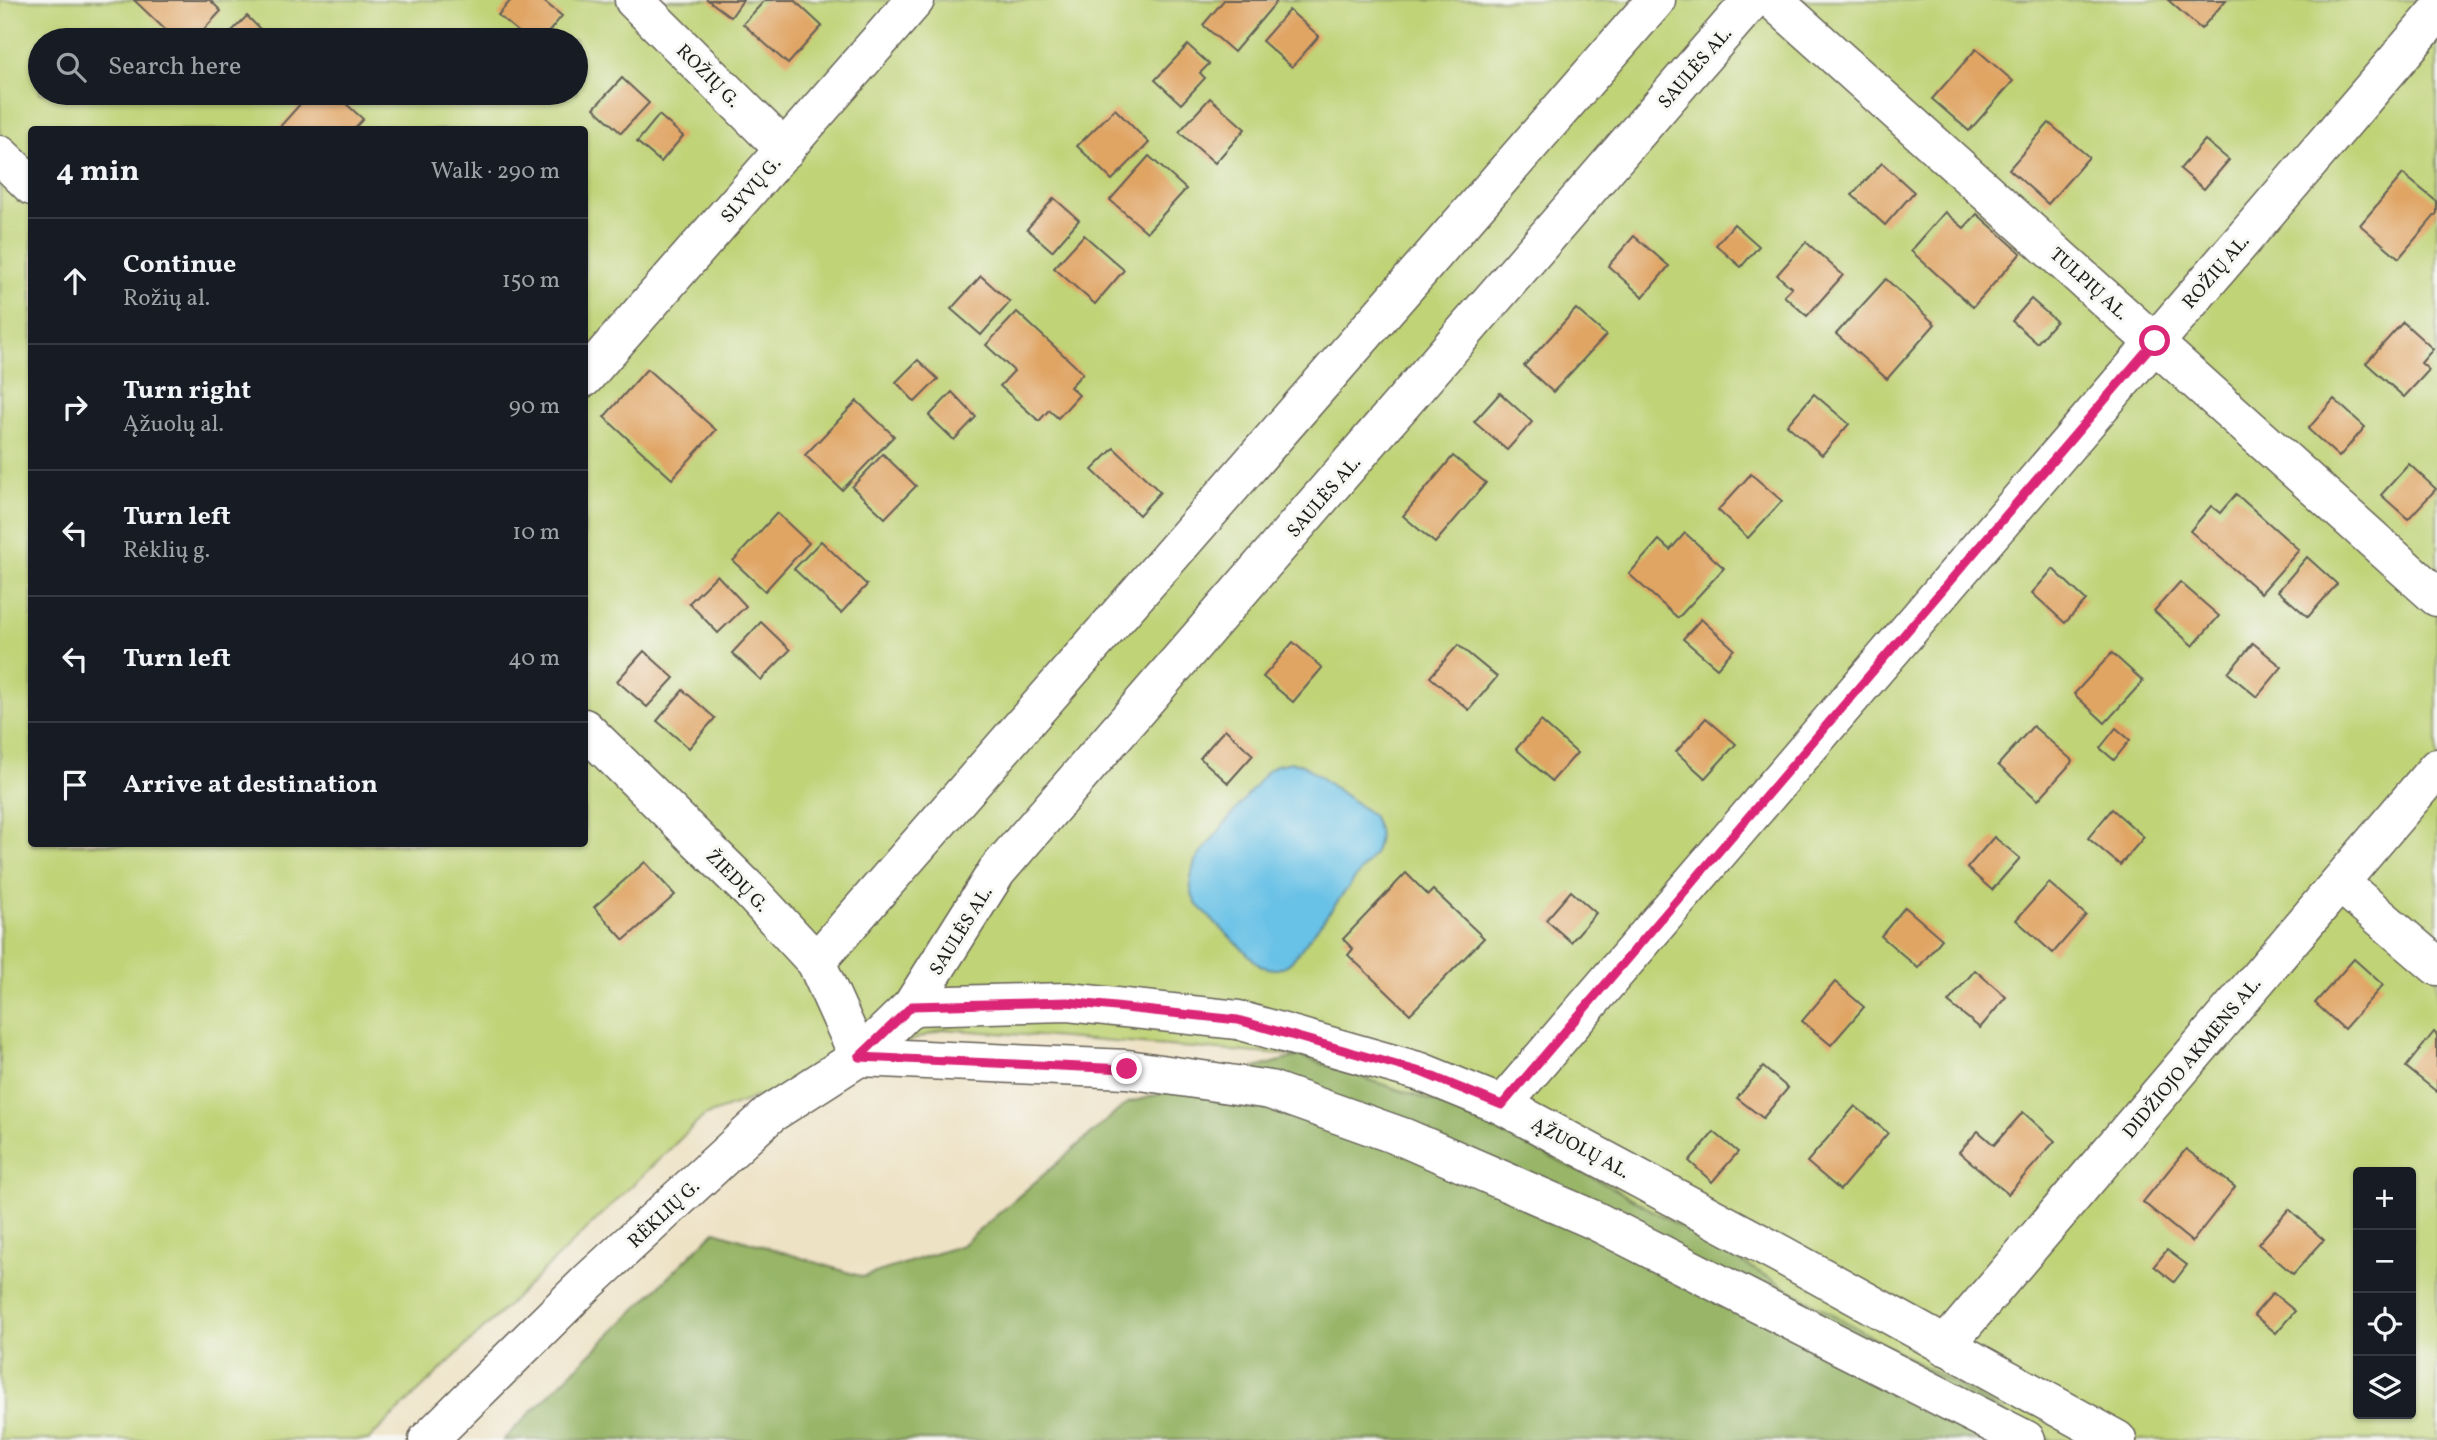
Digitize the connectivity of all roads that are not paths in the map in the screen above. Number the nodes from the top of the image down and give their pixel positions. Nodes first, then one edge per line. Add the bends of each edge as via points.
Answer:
1 (634, 0) edge
2 (915, 0) edge
3 (1656, 0) edge
4 (1752, 0) edge
5 (1773, 0) edge
6 (2437, 13) edge
7 (785, 150) junction
8 (0, 155) edge
9 (28, 182) edge
10 (2155, 341) junction
11 (588, 373) edge
12 (2437, 597) edge
13 (588, 732) edge
14 (2437, 768) edge
15 (2340, 883) junction
16 (816, 962) junction
17 (2437, 967) edge
18 (912, 1006) junction
19 (859, 1057) junction
20 (1502, 1105) junction
21 (1945, 1346) junction
22 (428, 1440) edge
23 (2026, 1440) edge
24 (2117, 1440) edge

1 - 7 street, ROŽIŲ G.
2 - 7 street, SLYVŲ G.
3 - 16 street
4 - 18 street, SAULĖS AL. via 997,872
5 - 10 street, TULPIŲ AL.
6 - 10 street, ROŽIŲ AL.
7 - 11 street, SLYVŲ G.
8 - 9 street
10 - 12 street, TULPIŲ AL.
10 - 20 street, ROŽIŲ AL.
13 - 16 street, ŽIEDŲ G.
14 - 15 street, DIDŽIOJO AKMENS AL.
15 - 17 street
15 - 21 street, DIDŽIOJO AKMENS AL.
16 - 19 street, ŽIEDŲ G.
18 - 19 street, RĖKLIŲ G.
18 - 20 street, ĄŽUOLŲ AL. via 1068,1002 1238,1020 1421,1072
19 - 22 street, RĖKLIŲ G. via 770,1114
19 - 23 street via 1127,1069 1270,1090 1405,1138 1594,1220
20 - 21 street, ĄŽUOLŲ AL.
21 - 24 street, ĄŽUOLŲ AL.

